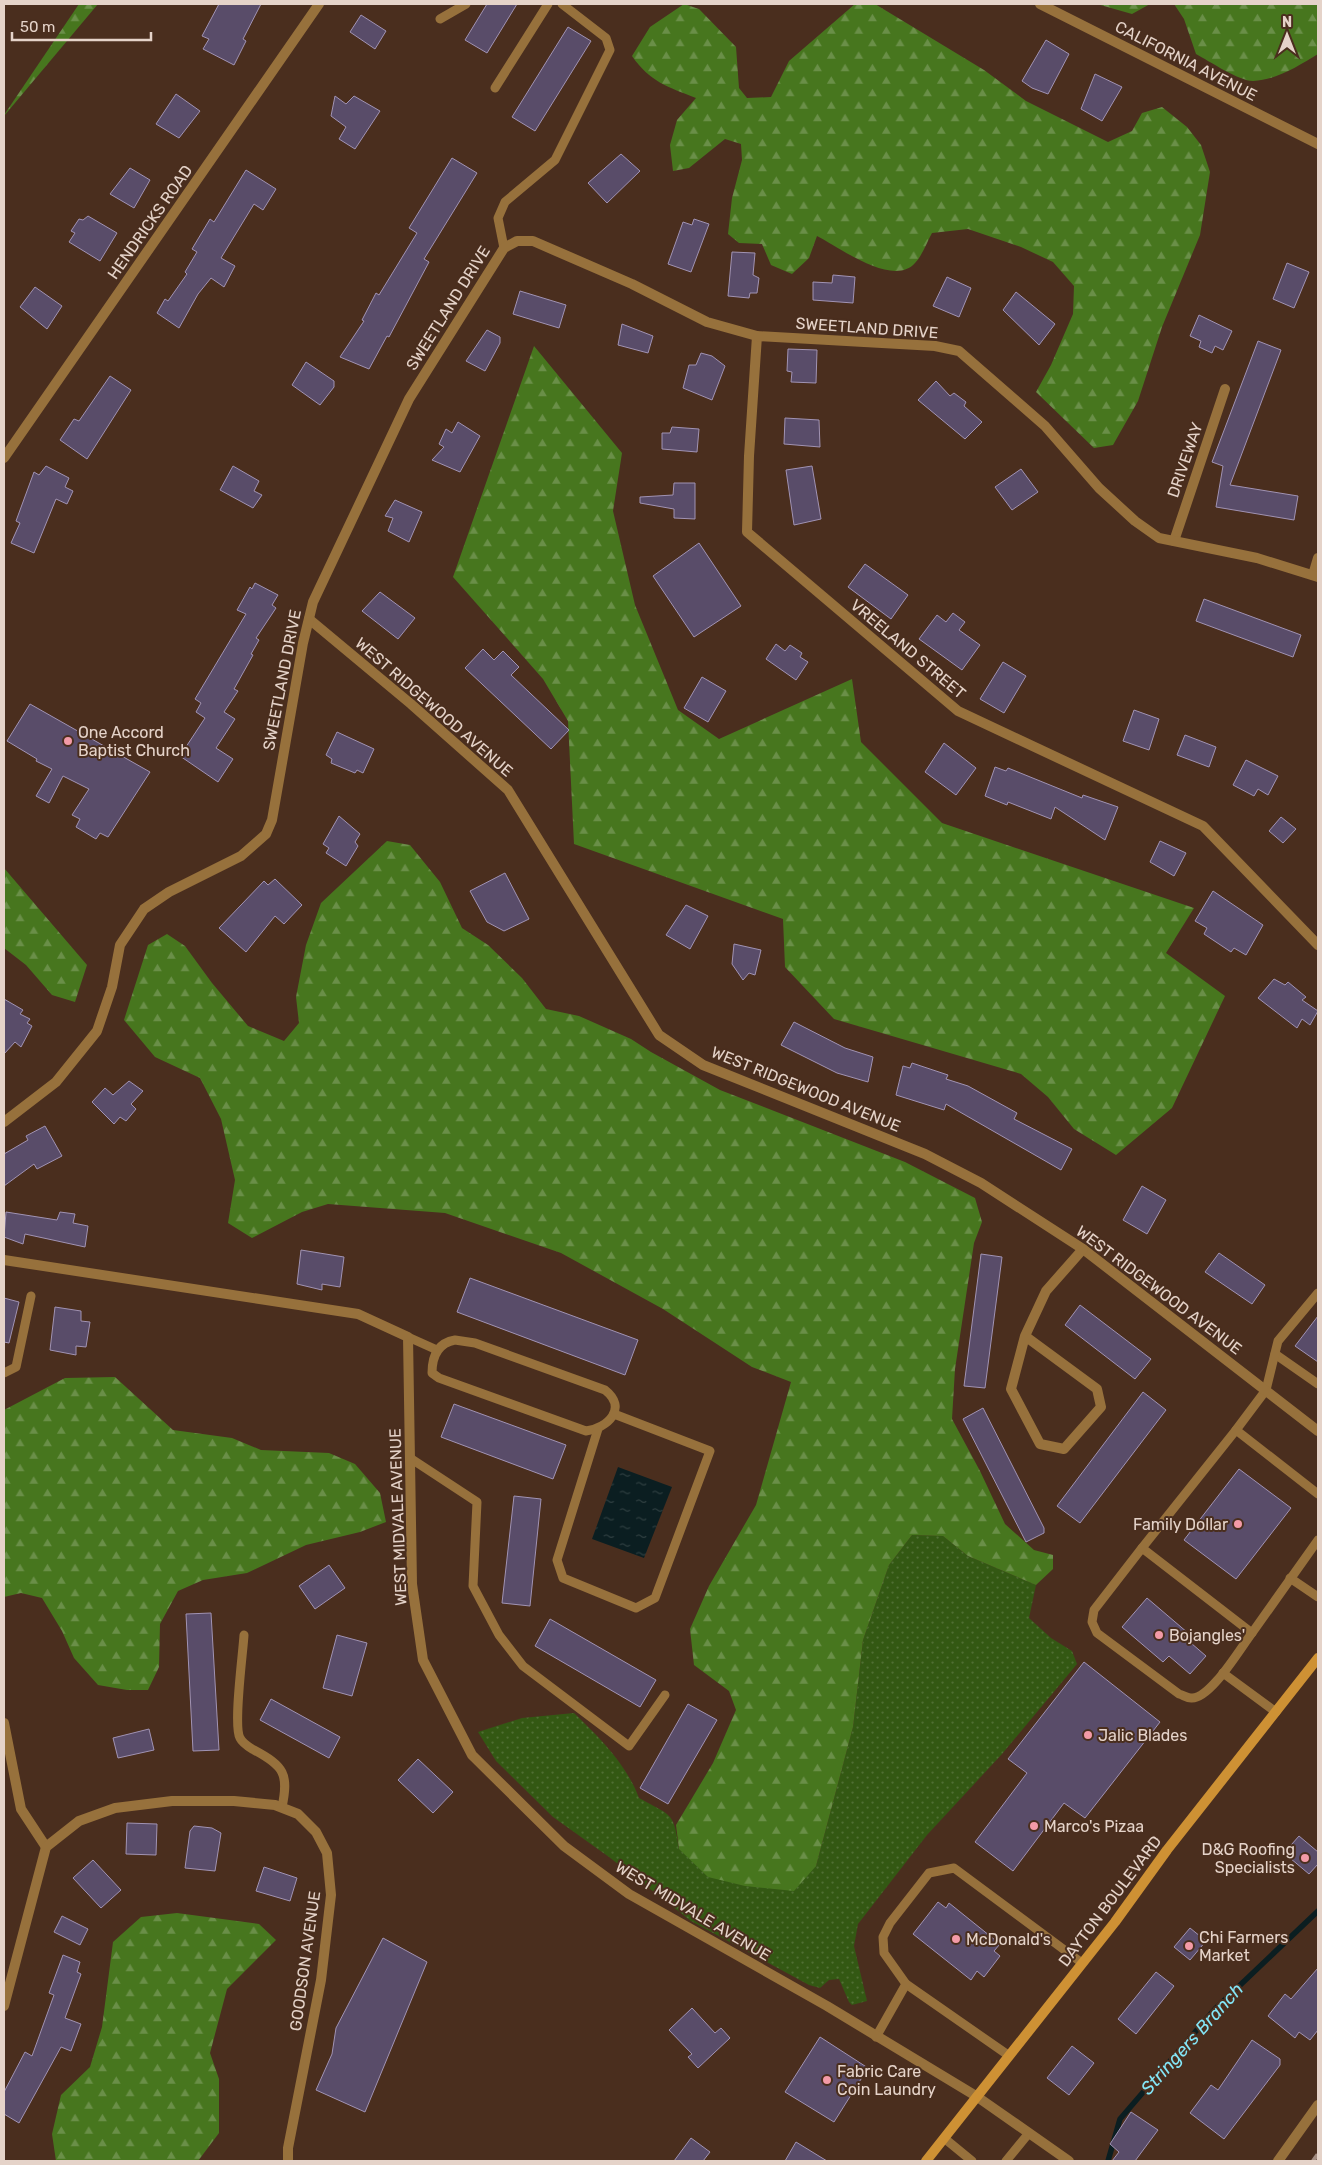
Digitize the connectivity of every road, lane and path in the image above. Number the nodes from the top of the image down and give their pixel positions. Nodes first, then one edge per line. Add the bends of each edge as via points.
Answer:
1 (319, 4) edge
2 (466, 4) edge
3 (548, 4) edge
4 (562, 4) edge
5 (1040, 4) edge
6 (440, 20) dead end
7 (495, 88) dead end
8 (1318, 144) edge
9 (504, 248) junction
10 (757, 336) junction
11 (1225, 390) dead end
12 (4, 458) edge
13 (1174, 541) junction
14 (1318, 558) edge
15 (1315, 576) edge
16 (309, 620) junction
17 (1318, 946) edge
18 (4, 1122) edge
19 (1083, 1249) junction
20 (4, 1260) edge
21 (1318, 1293) edge
22 (31, 1296) dead end
23 (1025, 1336) junction
24 (408, 1337) junction
25 (437, 1350) junction
26 (1275, 1354) junction
27 (4, 1372) edge
28 (1318, 1384) edge
29 (1266, 1390) junction
30 (614, 1414) junction
31 (598, 1429) junction
32 (1236, 1430) junction
33 (1318, 1431) edge
34 (410, 1458) junction
35 (1318, 1494) edge
36 (1318, 1540) edge
37 (1142, 1548) junction
38 (1290, 1578) junction
39 (1318, 1597) edge
40 (1252, 1633) junction
41 (244, 1635) dead end
42 (1318, 1658) edge
43 (1223, 1673) junction
44 (665, 1696) dead end
45 (1276, 1712) junction
46 (4, 1723) edge
47 (282, 1807) junction
48 (46, 1847) junction
49 (1082, 1964) junction
50 (906, 1984) junction
51 (4, 2006) edge
52 (876, 2037) junction
53 (1008, 2055) junction
54 (976, 2096) junction
55 (1318, 2105) edge
56 (1029, 2133) junction
57 (944, 2138) junction
58 (288, 2161) edge
59 (926, 2161) edge
60 (972, 2161) edge
61 (1006, 2161) edge
62 (1069, 2161) edge
63 (1278, 2161) edge

1 - 12 street, HENDRICKS ROAD
2 - 6 lane
3 - 7 lane
4 - 9 lane via 606,38 610,50 555,160 505,202 498,218
5 - 8 street, CALIFORNIA AVENUE
9 - 10 street, SWEETLAND DRIVE via 517,241 533,241 632,284 707,322
9 - 16 street, SWEETLAND DRIVE via 409,399 312,602
10 - 13 street, SWEETLAND DRIVE via 935,346 959,352 1045,426 1099,488 1135,522 1158,538
10 - 17 street, VREELAND STREET via 748,456 748,532 958,711 1202,826
11 - 13 street, DRIVEWAY
13 - 15 street, SWEETLAND DRIVE via 1257,558
14 - 15 street
16 - 18 street, SWEETLAND DRIVE via 272,820 266,834 241,856 177,888 144,909 120,945 112,987 97,1031 56,1082
16 - 19 street, WEST RIDGEWOOD AVENUE via 508,790 659,1035 703,1065 925,1154 981,1183
19 - 23 street via 1046,1290
19 - 29 street, WEST RIDGEWOOD AVENUE
20 - 24 street via 348,1312
21 - 26 lane via 1278,1341
22 - 27 lane via 16,1367
23 - 23 street via 1011,1388 1040,1444 1064,1449 1101,1407 1097,1390
24 - 25 lane
24 - 34 street, WEST MIDVALE AVENUE
25 - 30 lane via 455,1340 475,1343 606,1390 613,1396
25 - 31 lane via 432,1373 439,1378 586,1430
26 - 28 lane
26 - 29 lane
29 - 32 lane
29 - 33 street, WEST RIDGEWOOD AVENUE
30 - 31 lane
30 - 31 lane via 710,1451 654,1598 636,1608 563,1578 558,1560
32 - 35 lane
32 - 37 lane
34 - 44 lane via 477,1502 473,1586 499,1635 523,1666 629,1746
34 - 52 street, WEST MIDVALE AVENUE via 412,1584 423,1660 472,1755 564,1846 629,1894
36 - 38 lane
37 - 40 lane
37 - 43 lane via 1094,1610 1092,1622 1097,1633 1179,1694 1191,1698 1202,1695
38 - 39 lane
38 - 40 lane
40 - 43 lane
41 - 47 lane via 238,1731 246,1745 273,1760 285,1777
42 - 45 main road, DAYTON BOULEVARD
43 - 45 lane
45 - 49 main road, DAYTON BOULEVARD
46 - 48 street via 21,1809
47 - 48 street, GOODSON AVENUE via 234,1801 181,1801 115,1808 79,1821
47 - 58 street, GOODSON AVENUE via 298,1814 316,1832 326,1853 331,1896 321,1980
48 - 51 street
49 - 50 lane via 954,1868 929,1873 890,1923 883,1938 884,1953
49 - 53 main road, DAYTON BOULEVARD
50 - 52 lane
50 - 53 lane
52 - 54 street, WEST MIDVALE AVENUE
53 - 54 main road, DAYTON BOULEVARD
54 - 56 street, WEST MIDVALE AVENUE
54 - 57 main road, DAYTON BOULEVARD
55 - 63 street
56 - 61 lane
56 - 62 street, WEST MIDVALE AVENUE
57 - 59 main road, DAYTON BOULEVARD
57 - 60 lane

